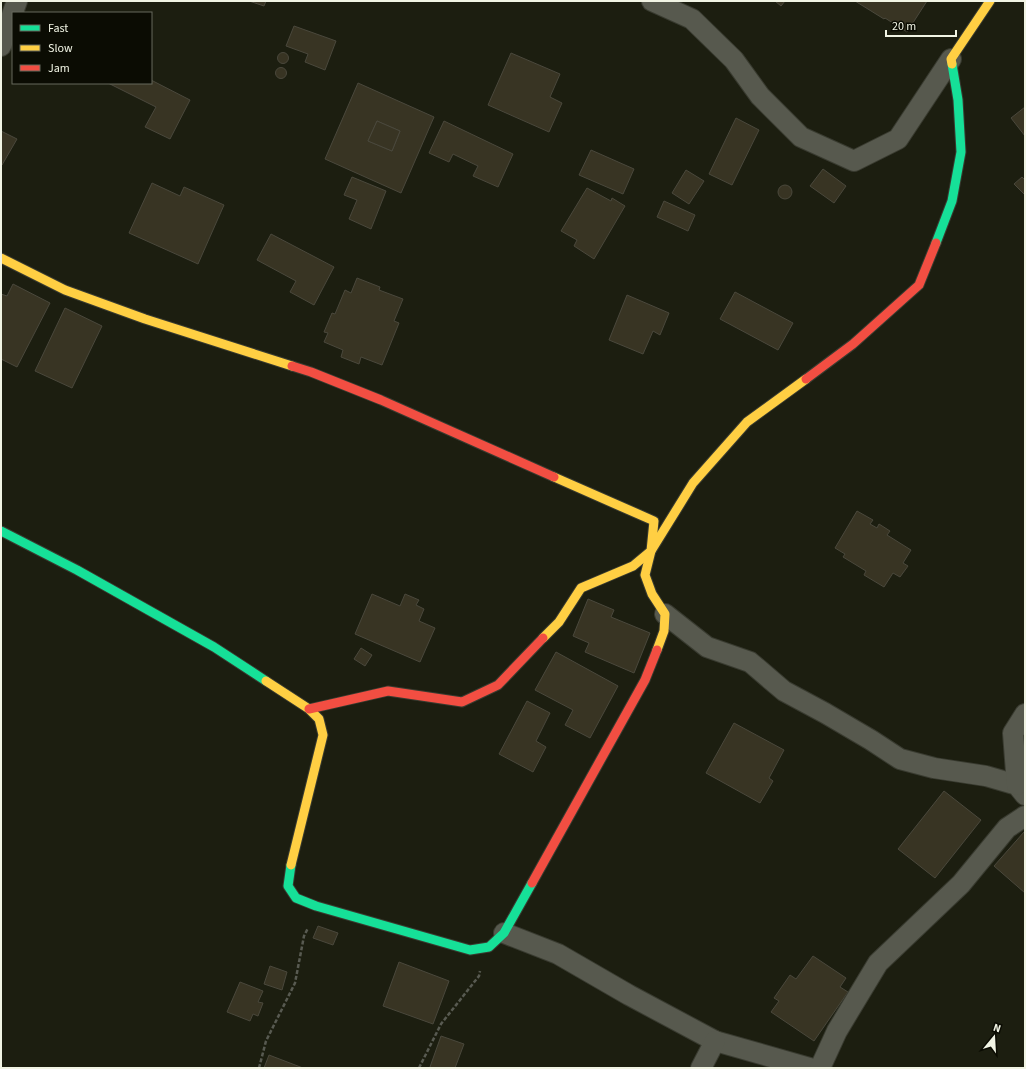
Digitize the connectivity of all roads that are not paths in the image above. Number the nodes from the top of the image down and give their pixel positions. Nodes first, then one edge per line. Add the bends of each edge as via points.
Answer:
1 (17, 1) edge
2 (652, 1) edge
3 (990, 1) edge
4 (13, 12) edge
5 (12, 15) edge
6 (1, 46) edge
7 (951, 59) junction
8 (1, 258) edge
9 (1, 531) edge
10 (651, 551) junction
11 (665, 614) junction
12 (309, 710) junction
13 (1025, 714) edge
14 (1021, 790) edge
15 (1025, 816) edge
16 (504, 933) junction
17 (715, 1041) junction
18 (701, 1068) edge
19 (810, 1068) edge
20 (820, 1068) edge

1 - 4 street
2 - 7 street via 692,19 734,60 760,96 801,137 854,161 898,139
3 - 7 street
5 - 6 street
7 - 10 street via 958,100 961,152 952,201 919,285 853,344 747,422 693,483
8 - 10 street via 65,290 145,319 310,372 381,400 654,521
9 - 12 street via 77,570 214,647
10 - 11 street via 645,575 652,594
10 - 12 street via 633,566 581,588 559,622 498,685 462,702 388,691
11 - 14 street via 707,647 750,662 784,691 900,759 934,768 986,776
11 - 16 street via 664,632 645,680
12 - 16 street via 319,719 323,735 291,866 288,886 296,898 470,950 489,948
13 - 14 street via 1013,733
15 - 20 street via 1007,828 961,884 878,963 837,1031
16 - 17 street via 558,954
17 - 18 street
17 - 19 street

